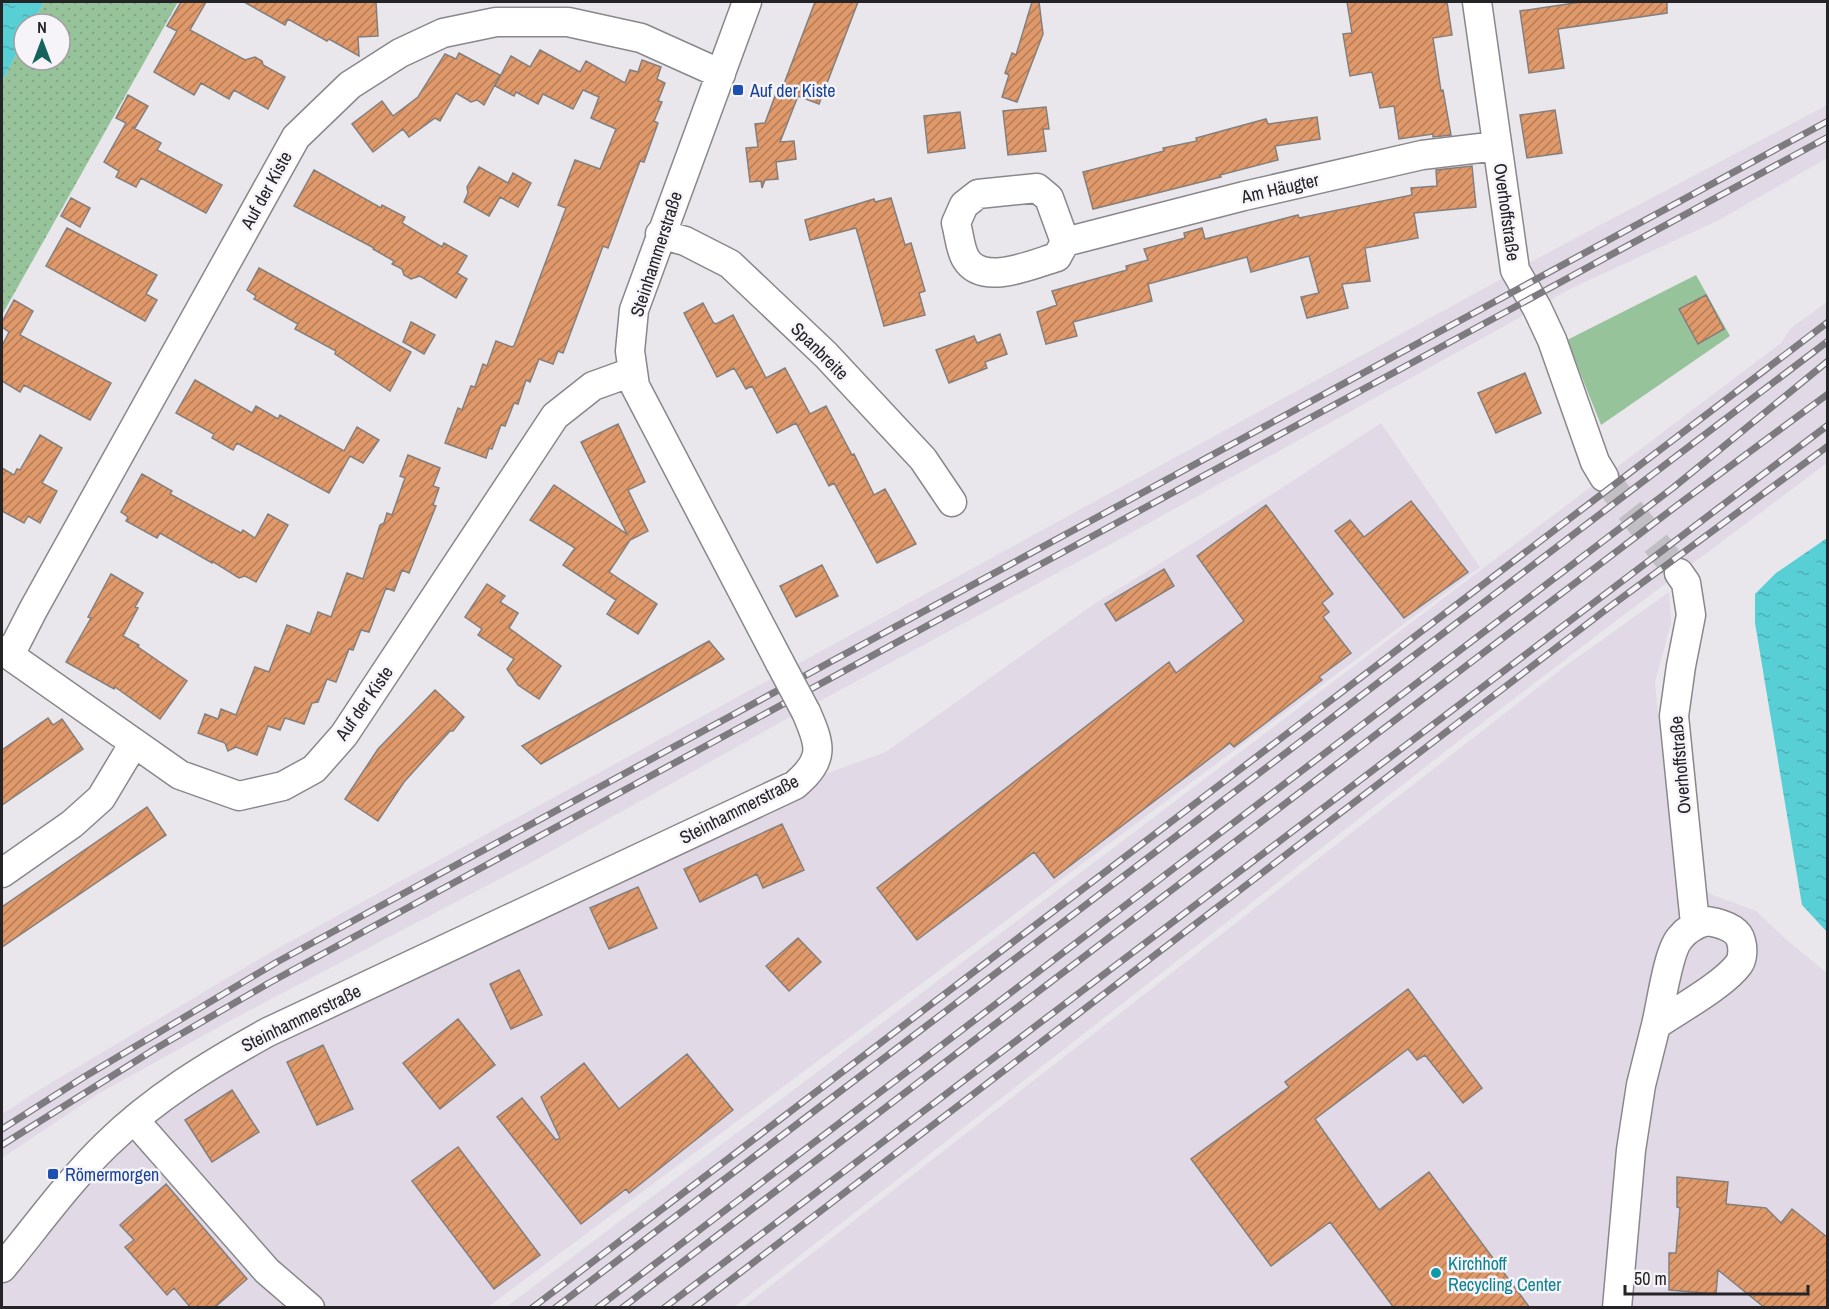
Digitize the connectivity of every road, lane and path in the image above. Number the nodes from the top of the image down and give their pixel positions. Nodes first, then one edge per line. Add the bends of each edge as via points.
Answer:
1 (747, 2) edge
2 (1477, 2) edge
3 (721, 74) junction
4 (1497, 146) junction
5 (660, 234) junction
6 (1065, 242) dead end
7 (632, 372) junction
8 (1604, 477) tunnel mouth
9 (952, 502) dead end
10 (1679, 573) tunnel mouth
11 (6, 652) edge
12 (134, 743) junction
13 (2, 873) edge
14 (1695, 924) junction
15 (1656, 1024) junction
16 (135, 1118) junction
17 (2, 1268) edge
18 (310, 1308) edge
19 (1617, 1308) edge

1 - 3 street, Steinhammerstraße
2 - 4 street, Overhoffstraße
3 - 5 street, Steinhammerstraße
3 - 11 street, Auf der Kiste via 641,38 568,22 496,22 443,33 400,53 350,85 296,137
4 - 6 street, Am Häugter via 1411,158
4 - 8 street, Overhoffstraße via 1515,270 1547,329 1594,462
5 - 7 street, Steinhammerstraße via 634,310
5 - 9 street, Spanbreite via 685,241 730,264 826,356 923,459
7 - 12 street, Auf der Kiste via 593,386 555,416 344,735 314,769 283,786 238,796 180,775
7 - 16 street, Steinhammerstraße, bridge via 635,386 806,712 817,744 817,761 795,784 268,1032 206,1066
10 - 14 street, Overhoffstraße via 1686,583 1691,615 1674,716
11 - 12 street, Auf der Kiste
12 - 13 street via 102,798
14 - 15 street via 1678,939
14 - 15 street via 1718,922 1740,935 1741,962 1726,979
15 - 19 street via 1631,1150
16 - 17 street, Steinhammerstraße via 105,1146
16 - 18 street via 267,1271

